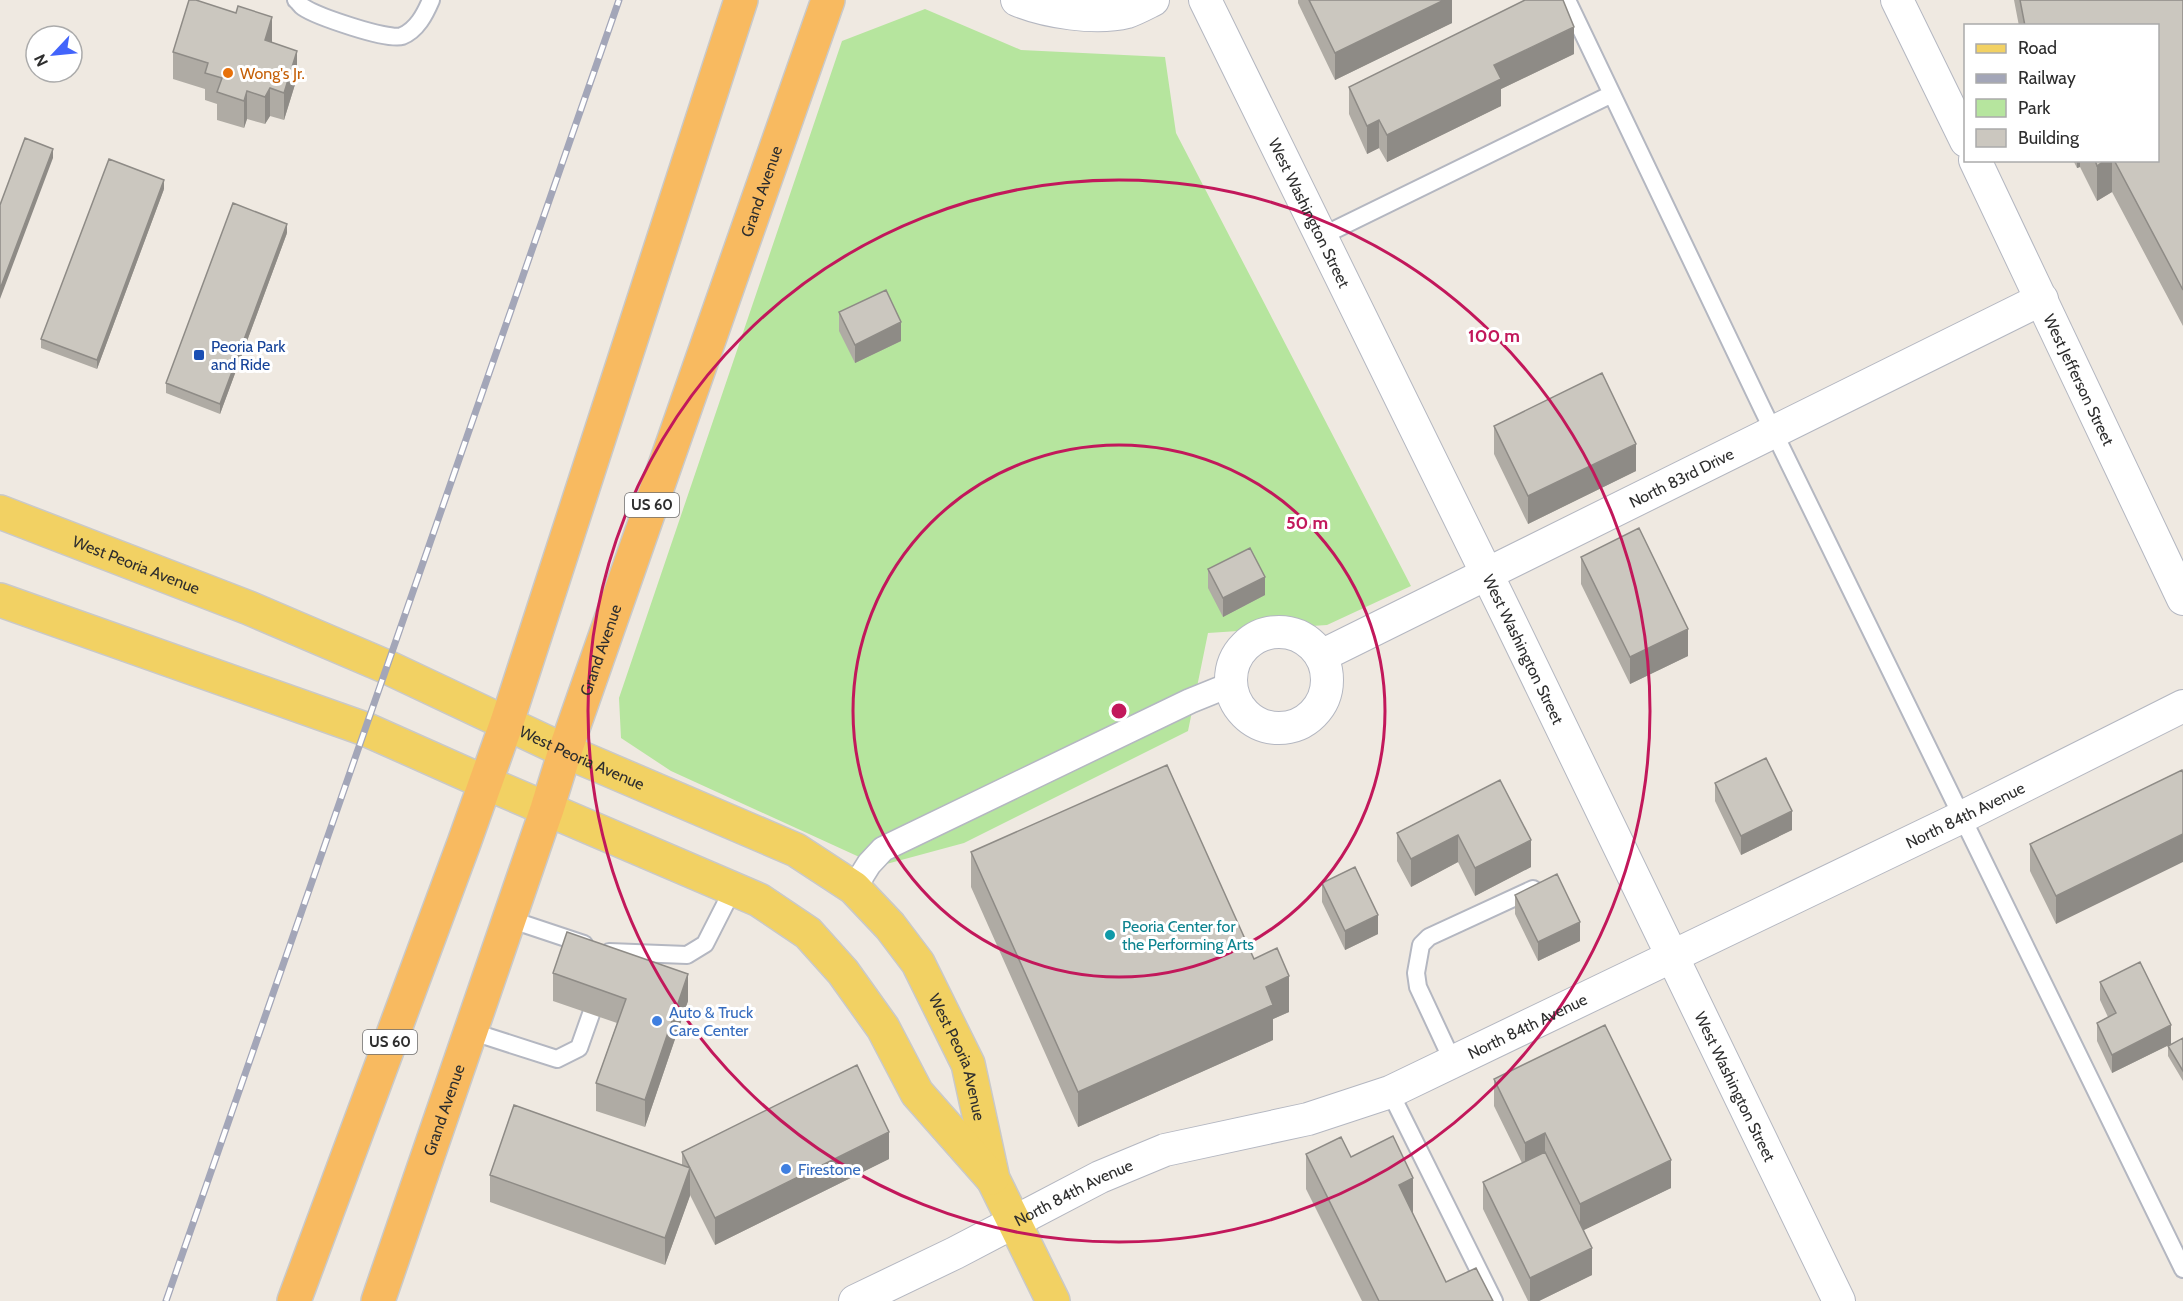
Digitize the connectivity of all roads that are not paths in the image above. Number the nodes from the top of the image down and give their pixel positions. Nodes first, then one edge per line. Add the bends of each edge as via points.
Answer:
1 (296, 0) edge
2 (431, 0) edge
3 (741, 0) edge
4 (828, 0) edge
5 (1017, 0) edge
6 (1153, 0) edge
7 (1205, 0) edge
8 (1567, 0) edge
9 (1897, 0) edge
10 (1612, 94) junction
11 (1964, 139) edge
12 (1976, 162) edge
13 (1322, 236) junction
14 (2042, 299) junction
15 (1774, 432) junction
16 (0, 512) edge
17 (1487, 575) junction
18 (2183, 599) edge
19 (0, 600) edge
20 (1321, 656) junction
21 (1232, 684) junction
22 (2183, 706) edge
23 (507, 722) junction
24 (565, 751) junction
25 (484, 782) junction
26 (547, 809) junction
27 (1962, 817) junction
28 (1537, 887) edge
29 (854, 888) junction
30 (733, 889) junction
31 (509, 919) junction
32 (615, 954) junction
33 (1671, 957) junction
34 (607, 973) edge
35 (591, 1014) dead end
36 (470, 1031) junction
37 (1453, 1062) junction
38 (1390, 1092) junction
39 (993, 1179) junction
40 (1014, 1222) junction
41 (2183, 1269) edge
42 (294, 1301) edge
43 (378, 1301) edge
44 (855, 1301) edge
45 (1053, 1301) edge
46 (1494, 1301) edge
47 (1839, 1301) edge

1 - 2 lane via 303,7 382,36 401,36 417,26
3 - 23 highway, US 60
4 - 24 highway, Grand Avenue / US 60
5 - 6 street via 1032,6 1104,15 1127,12
7 - 13 street, West Washington Street
8 - 10 lane
9 - 11 street
10 - 13 lane
10 - 15 lane
12 - 14 street, West Jefferson Street
13 - 17 street, West Washington Street
14 - 15 street, North 83rd Drive
14 - 18 street, West Jefferson Street
15 - 17 street, North 83rd Drive
15 - 27 lane
16 - 23 main road, West Peoria Avenue via 249,608
17 - 20 street, North 83rd Drive
17 - 33 street, West Washington Street
19 - 25 main road, West Peoria Avenue via 365,729
20 - 21 street via 1297,635 1265,634 1240,653 1233,668
20 - 21 street via 1327,686 1323,701 1314,714 1287,728 1271,727 1250,718 1236,700
21 - 29 street via 883,849
22 - 27 street, North 84th Avenue
23 - 24 main road, West Peoria Avenue
23 - 25 highway, US 60
24 - 26 highway, Grand Avenue / US 60
24 - 29 main road, West Peoria Avenue via 796,850
25 - 26 main road, West Peoria Avenue
25 - 42 highway, US 60
26 - 30 main road, West Peoria Avenue
26 - 31 highway, Grand Avenue / US 60
27 - 33 street, North 84th Avenue
27 - 41 lane
28 - 37 lane via 1430,937 1421,945 1418,987
29 - 39 main road, West Peoria Avenue via 918,963 968,1064
30 - 32 lane via 705,944 687,955
30 - 39 main road, West Peoria Avenue via 759,900 808,933 843,972 883,1028 917,1093
31 - 32 lane
31 - 36 highway, Grand Avenue / US 60
32 - 34 lane
33 - 37 street, North 84th Avenue
33 - 47 street, West Washington Street
35 - 36 lane via 579,1048 557,1059
36 - 43 highway, Grand Avenue / US 60
37 - 38 street, North 84th Avenue
38 - 40 street, North 84th Avenue via 1308,1119 1165,1150 1100,1177
38 - 46 lane
39 - 40 main road, West Peoria Avenue
40 - 44 street, North 84th Avenue
40 - 45 main road, West Peoria Avenue

